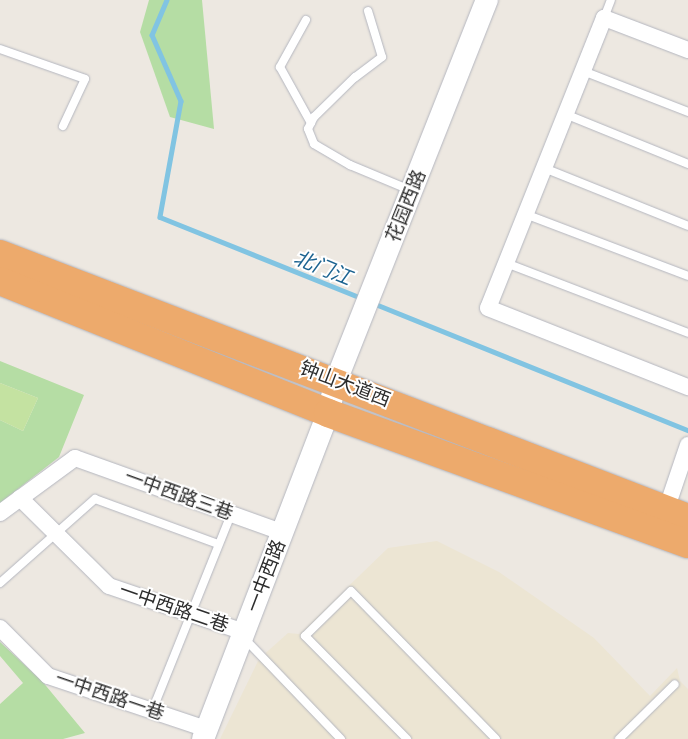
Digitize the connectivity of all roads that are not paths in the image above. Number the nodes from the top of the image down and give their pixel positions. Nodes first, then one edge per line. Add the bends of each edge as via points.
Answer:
1 (487, 0) edge
2 (611, 0) edge
3 (368, 10) dead end
4 (604, 18) junction
5 (306, 20) dead end
6 (0, 49) edge
7 (688, 50) edge
8 (583, 71) junction
9 (688, 112) edge
10 (566, 114) junction
11 (311, 122) junction
12 (63, 126) dead end
13 (688, 164) edge
14 (544, 168) junction
15 (412, 191) junction
16 (526, 214) junction
17 (688, 226) edge
18 (0, 254) edge
19 (506, 263) junction
20 (688, 276) edge
21 (0, 281) edge
22 (688, 333) edge
23 (336, 381) junction
24 (688, 387) edge
25 (328, 413) junction
26 (688, 445) edge
27 (20, 498) junction
28 (0, 513) edge
29 (231, 514) junction
30 (670, 520) edge
31 (54, 532) junction
32 (282, 532) junction
33 (218, 544) junction
34 (688, 544) edge
35 (0, 583) edge
36 (191, 614) junction
37 (0, 628) edge
38 (243, 634) junction
39 (675, 684) dead end
40 (152, 711) junction
41 (205, 734) edge
42 (341, 739) edge
43 (407, 739) edge
44 (496, 739) edge
45 (620, 739) edge

1 - 15 street, 花园西路
2 - 4 lane
3 - 11 lane via 382,57 355,77
4 - 7 street
4 - 8 street
5 - 11 lane via 280,67
6 - 12 lane via 85,79
8 - 9 lane
8 - 10 street
10 - 13 lane
10 - 14 street
11 - 15 lane via 308,129 314,144 350,165
14 - 16 street
14 - 17 lane
15 - 23 street, 花园西路
16 - 19 street
16 - 20 lane
18 - 23 highway, 钟山大道西
19 - 22 lane
19 - 24 street via 488,308
21 - 25 highway, 钟山大道西
23 - 25 street, 花园西路
23 - 30 highway, 钟山大道西
25 - 30 highway, 钟山大道西
25 - 32 street, 一中西路
26 - 30 street
27 - 28 street
27 - 29 street, 一中西路三巷 via 75,458
27 - 31 street, 一中西路二巷
29 - 32 street, 一中西路三巷
29 - 33 lane
30 - 34 highway, 钟山大道西
31 - 33 lane via 96,499
31 - 35 lane
31 - 36 street, 一中西路二巷 via 109,586
32 - 38 street, 一中西路
33 - 36 lane
36 - 38 street, 一中西路二巷
36 - 40 lane
37 - 40 street, 一中西路一巷 via 48,676
38 - 41 street, 一中西路
38 - 42 lane
39 - 45 lane
40 - 41 street, 一中西路一巷
43 - 44 lane via 305,636 351,591

